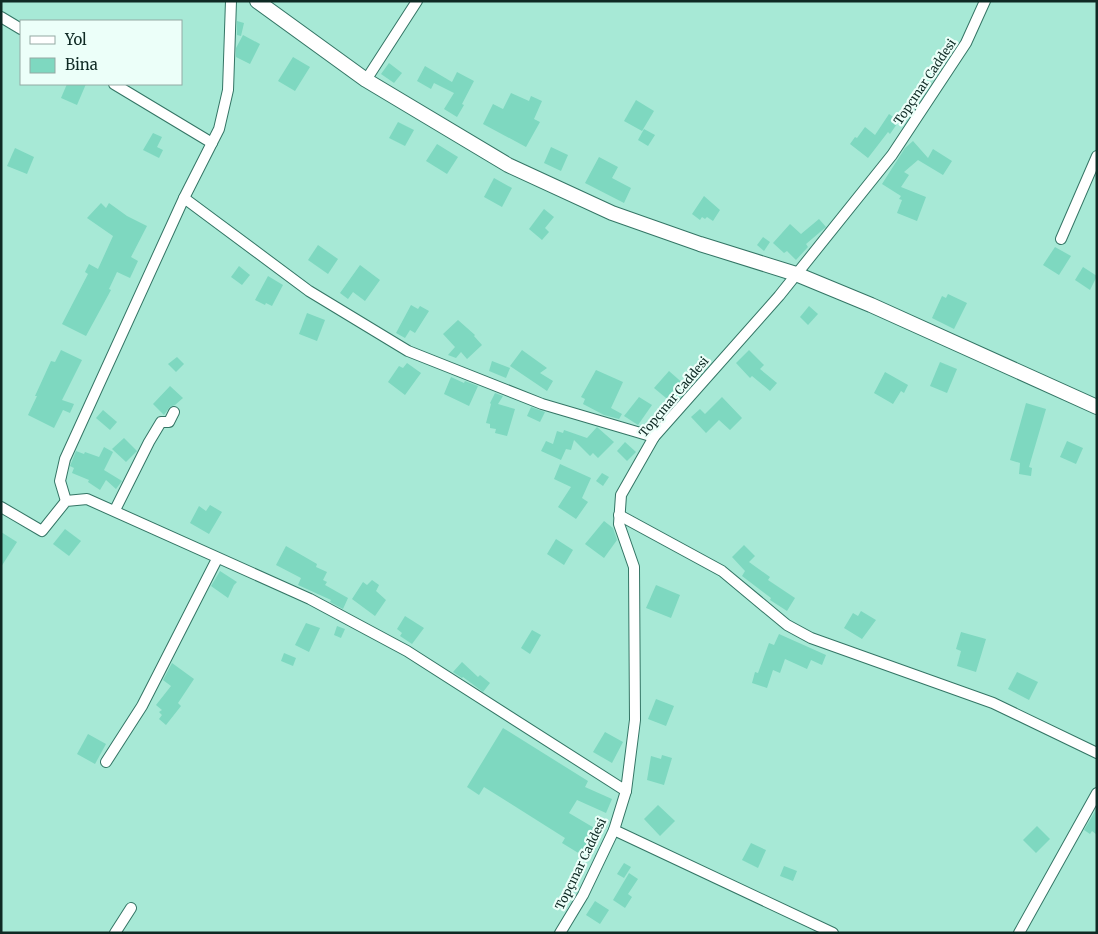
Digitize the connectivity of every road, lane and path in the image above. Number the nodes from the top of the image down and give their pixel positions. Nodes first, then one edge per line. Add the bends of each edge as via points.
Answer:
1 (231, 1) edge
2 (257, 1) edge
3 (417, 1) edge
4 (985, 1) edge
5 (1, 17) edge
6 (20, 28) edge
7 (366, 80) junction
8 (116, 85) edge
9 (212, 142) junction
10 (1097, 156) edge
11 (184, 198) junction
12 (1061, 239) dead end
13 (796, 274) junction
14 (1097, 407) edge
15 (174, 412) dead end
16 (654, 437) junction
17 (66, 501) junction
18 (1, 507) edge
19 (115, 510) junction
20 (619, 514) junction
21 (217, 559) junction
22 (1097, 753) edge
23 (106, 762) dead end
24 (626, 791) junction
25 (1097, 794) edge
26 (614, 830) junction
27 (131, 908) dead end
28 (115, 933) edge
29 (560, 933) edge
30 (833, 933) edge
31 (1020, 933) edge

1 - 9 street via 228,90 219,129
2 - 7 street
3 - 7 street
4 - 13 street, Topçınar Caddesi via 966,43 892,155
5 - 6 street
7 - 13 street via 508,164 612,213
8 - 9 street
9 - 11 street
10 - 12 street
11 - 16 street via 309,291 408,352 542,404
11 - 17 street via 65,458 60,481
13 - 14 street
13 - 16 street, Topçınar Caddesi
15 - 19 street via 169,422 161,422
16 - 20 street, Topçınar Caddesi via 621,495
17 - 18 street via 42,531
17 - 19 street via 87,499
19 - 21 street
20 - 22 street via 722,570 787,625 811,638 993,703
20 - 24 street, Topçınar Caddesi via 618,524 634,567 635,720
21 - 23 street via 142,706
21 - 24 street via 310,599 407,651
24 - 26 street, Topçınar Caddesi
25 - 31 street
26 - 29 street, Topçınar Caddesi via 583,895
26 - 30 street
27 - 28 street

